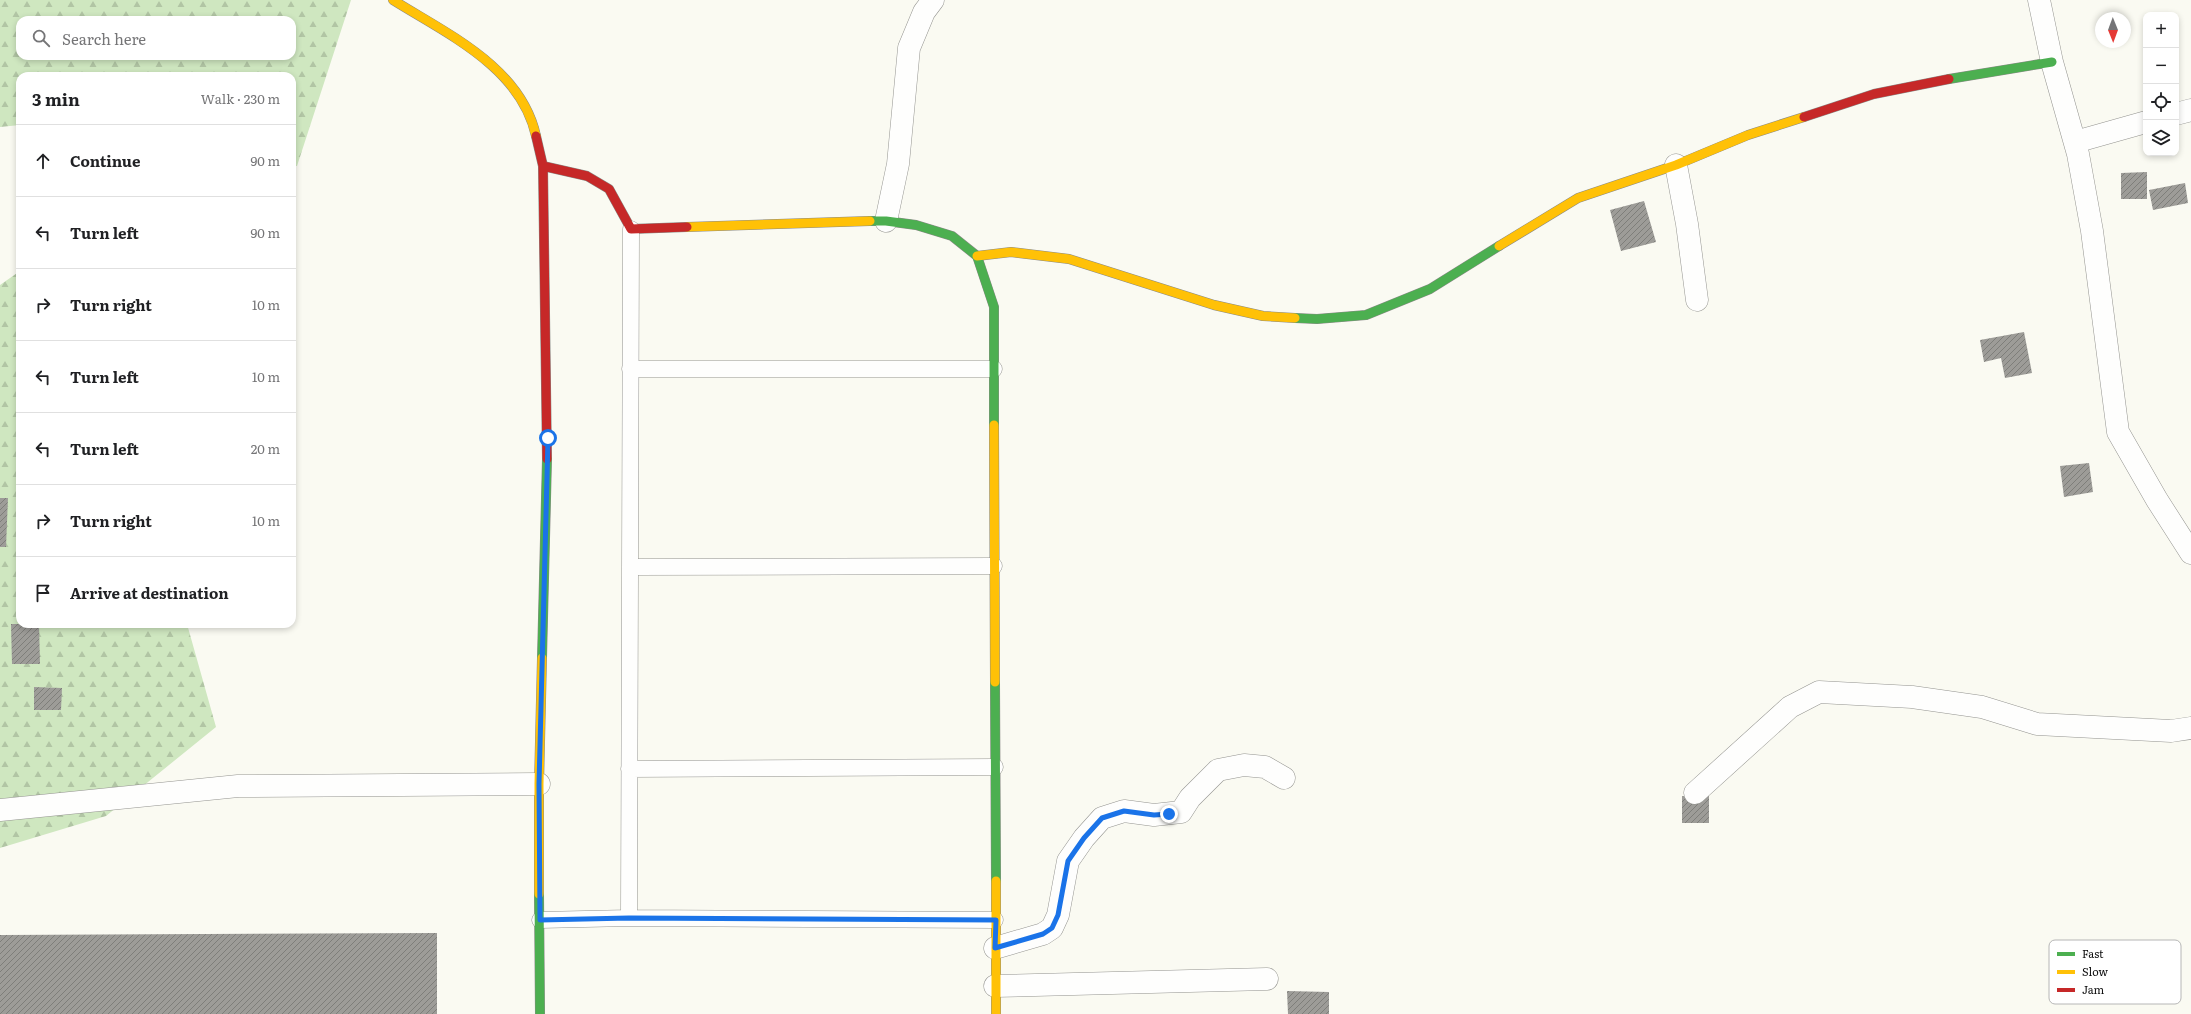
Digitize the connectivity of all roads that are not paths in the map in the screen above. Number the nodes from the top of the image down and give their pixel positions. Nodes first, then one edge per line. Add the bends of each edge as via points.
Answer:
1 (392, 0) edge
2 (933, 0) edge
3 (2039, 0) edge
4 (2052, 62) junction
5 (2191, 110) edge
6 (2179, 113) edge
7 (2143, 123) edge
8 (2074, 142) junction
9 (1676, 165) junction
10 (543, 166) junction
11 (886, 221) junction
12 (631, 229) junction
13 (977, 256) junction
14 (1697, 300) dead end
15 (994, 368) junction
16 (630, 369) junction
17 (2191, 553) edge
18 (994, 566) junction
19 (630, 567) junction
20 (2191, 728) edge
21 (995, 767) junction
22 (629, 769) junction
23 (1284, 778) dead end
24 (539, 784) junction
25 (1695, 793) dead end
26 (0, 810) edge
27 (629, 918) junction
28 (540, 920) junction
29 (996, 920) junction
30 (995, 948) junction
31 (1267, 979) dead end
32 (996, 986) junction
33 (540, 1014) edge
34 (996, 1014) edge

1 - 10 street via 486,59 520,96 535,130
2 - 11 street via 924,12 909,48 898,164
3 - 4 street
4 - 8 street
4 - 9 street via 1874,94 1748,136
5 - 6 street
7 - 8 street
8 - 17 street via 2092,231 2118,432
9 - 13 street via 1578,198 1430,289 1366,315 1317,319 1263,316 1214,305 1070,259 1011,252
9 - 14 street
10 - 12 street via 587,176 609,189
10 - 24 street via 548,438
11 - 12 street
11 - 13 street via 916,225 952,236
12 - 16 lane
13 - 15 street via 994,307
15 - 16 lane
15 - 18 street
16 - 19 lane
18 - 19 lane
18 - 21 street
19 - 22 lane
20 - 25 street via 2172,731 2037,724 1974,706 1912,697 1818,692 1790,706
21 - 22 lane
21 - 29 street
22 - 27 lane
23 - 30 street via 1265,766 1244,765 1218,770 1190,798 1181,812 1154,815 1124,811 1102,818 1068,861 1058,915 1052,928 1043,934
24 - 26 street via 238,786
24 - 28 street
27 - 28 lane
27 - 29 lane
28 - 33 street
29 - 30 street
30 - 32 street
31 - 32 street
32 - 34 street

